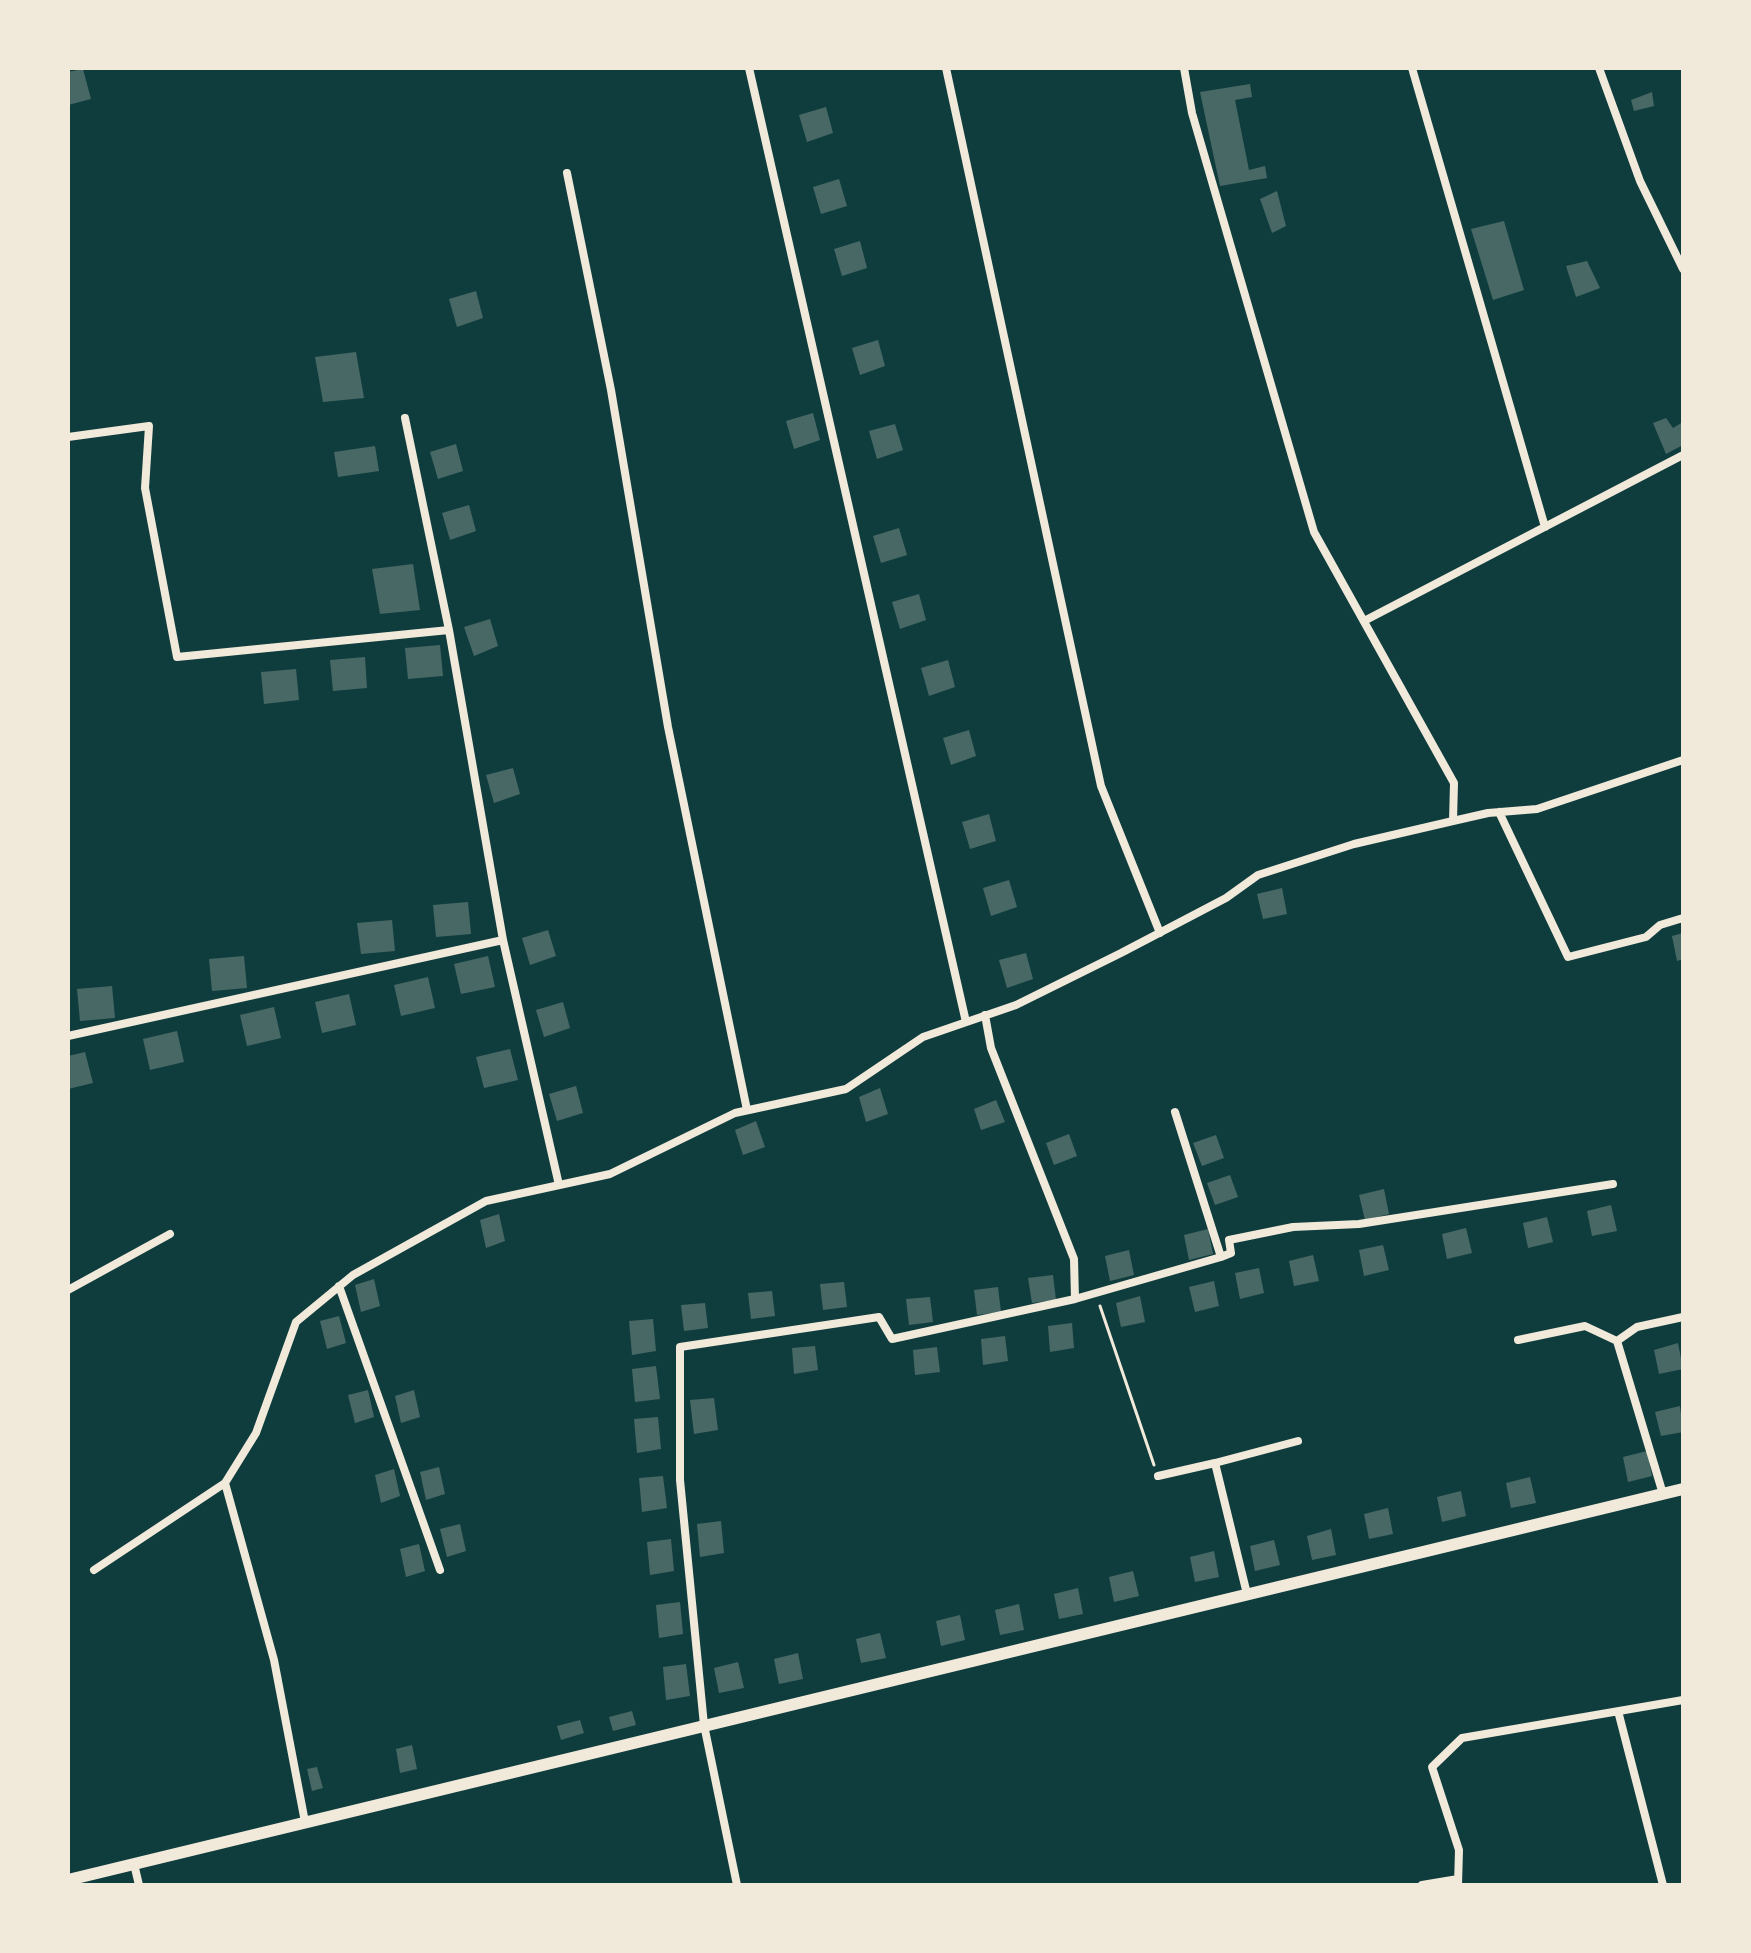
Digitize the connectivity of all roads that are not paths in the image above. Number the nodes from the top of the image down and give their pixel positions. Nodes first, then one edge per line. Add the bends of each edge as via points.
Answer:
1 (749, 68) edge
2 (946, 68) edge
3 (1184, 68) edge
4 (1412, 68) edge
5 (1599, 68) edge
6 (567, 173) dead end
7 (1683, 269) edge
8 (405, 418) dead end
9 (68, 437) edge
10 (1683, 455) edge
11 (1545, 527) junction
12 (1364, 621) junction
13 (449, 630) junction
14 (1683, 760) edge
15 (1499, 812) junction
16 (1453, 821) junction
17 (1683, 918) edge
18 (1160, 933) junction
19 (503, 940) junction
20 (985, 1015) junction
21 (966, 1022) junction
22 (68, 1036) edge
23 (747, 1110) junction
24 (1175, 1112) dead end
25 (1613, 1184) dead end
26 (559, 1185) junction
27 (170, 1234) dead end
28 (1221, 1257) junction
29 (339, 1286) junction
30 (68, 1290) edge
31 (1075, 1299) junction
32 (1683, 1317) edge
33 (1518, 1340) dead end
34 (1617, 1341) junction
35 (1298, 1441) dead end
36 (1215, 1463) junction
37 (1158, 1476) road end
38 (225, 1483) junction
39 (1683, 1489) edge
40 (1663, 1494) junction
41 (94, 1570) dead end
42 (440, 1570) dead end
43 (1247, 1594) junction
44 (1683, 1700) edge
45 (1618, 1711) junction
46 (704, 1725) junction
47 (305, 1822) junction
48 (134, 1864) junction
49 (68, 1880) edge
50 (1458, 1882) edge
51 (139, 1885) edge
52 (737, 1885) edge
53 (1422, 1885) edge
54 (1663, 1885) edge

1 - 21 street
2 - 18 street via 1101,786
3 - 12 street via 1192,113 1314,532
4 - 11 street
5 - 7 street via 1640,181
6 - 23 street via 611,390 668,727
8 - 13 street
9 - 13 street via 149,426 145,488 177,657
10 - 11 street
11 - 12 street
12 - 16 street via 1454,783
13 - 19 street
14 - 15 street via 1537,809
15 - 16 street
15 - 17 street via 1568,957 1646,937 1660,925
16 - 18 street via 1354,844 1258,875
18 - 20 street via 1016,1005
19 - 22 street
19 - 26 street
20 - 21 street
20 - 31 street via 991,1048 1074,1259
21 - 23 street via 923,1037 846,1089
23 - 26 street via 610,1174
24 - 28 street
25 - 28 street via 1359,1224 1280,1230 1229,1240 1231,1253
26 - 29 street via 486,1201
27 - 30 street
28 - 31 street
29 - 38 street via 296,1322 256,1433
29 - 42 street
31 - 46 street via 892,1339 879,1317 680,1347 680,1480
32 - 34 street via 1637,1327
33 - 34 street via 1585,1326
34 - 40 street
35 - 36 street
36 - 37 street
36 - 43 street
38 - 41 street
38 - 47 street via 274,1660
39 - 40 street
40 - 43 street
43 - 46 street
44 - 45 street
45 - 50 street via 1462,1738 1432,1767 1459,1850
45 - 54 street
46 - 47 street
46 - 52 street
47 - 48 street
48 - 49 street
48 - 51 street
50 - 53 street

